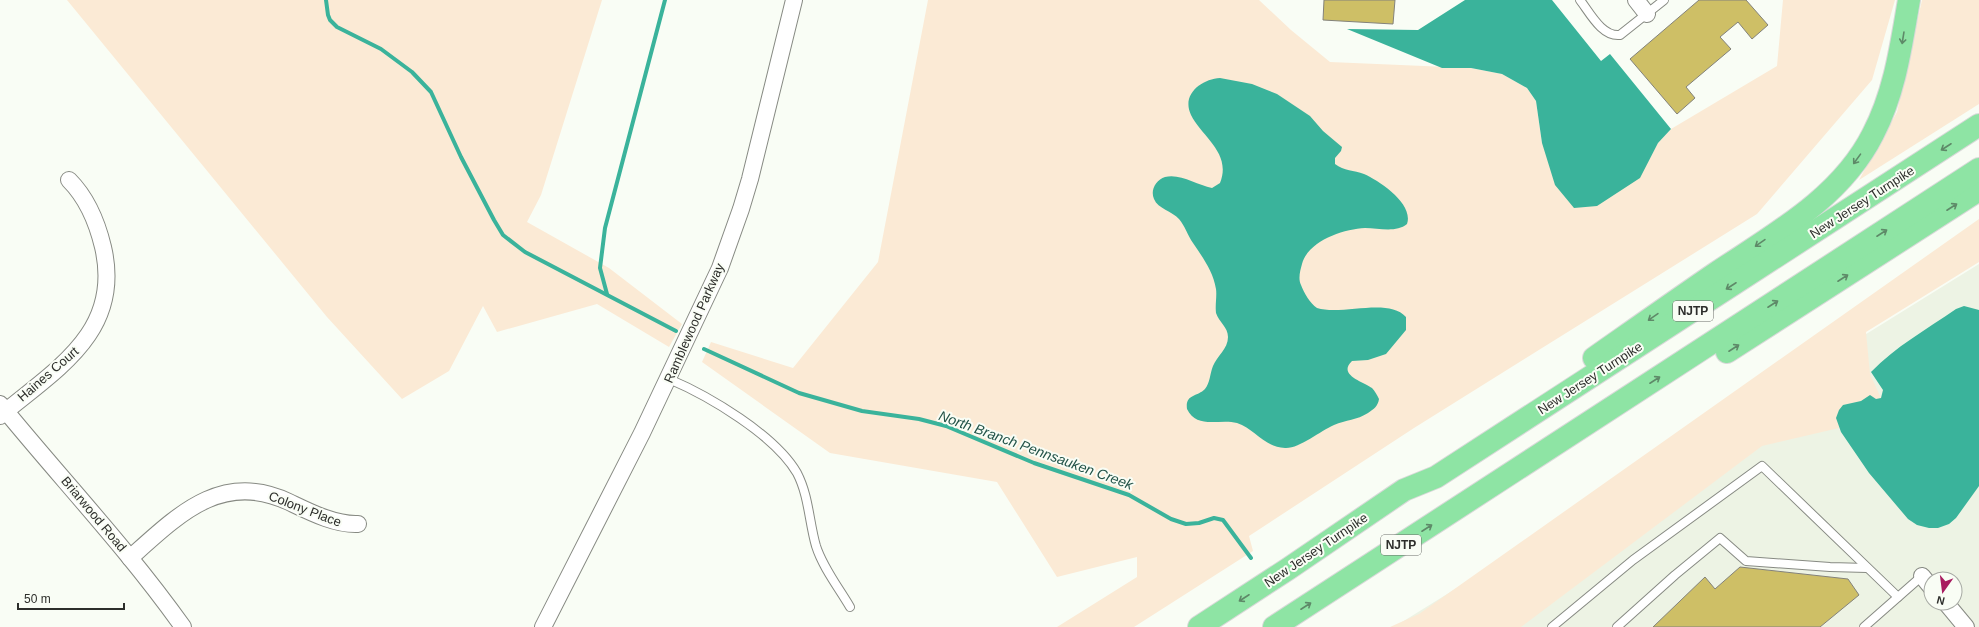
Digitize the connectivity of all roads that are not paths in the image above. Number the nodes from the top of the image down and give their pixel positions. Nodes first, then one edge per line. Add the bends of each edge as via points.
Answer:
1 (794, 0) edge
2 (1580, 0) edge
3 (1636, 0) edge
4 (1664, 0) edge
5 (1909, 0) edge
6 (1647, 14) junction
7 (1979, 126) edge
8 (1979, 169) edge
9 (69, 180) dead end
10 (1979, 190) edge
11 (669, 379) junction
12 (2, 410) edge
13 (1529, 462) junction
14 (1404, 490) junction
15 (358, 524) dead end
16 (130, 558) junction
17 (1867, 568) junction
18 (1923, 584) edge
19 (1898, 597) junction
20 (850, 607) dead end
21 (1953, 611) edge
22 (1557, 626) edge
23 (183, 627) edge
24 (543, 627) edge
25 (1199, 627) edge
26 (1274, 627) edge
27 (1616, 627) edge
28 (1864, 627) edge
29 (1966, 627) edge

1 - 11 street, Ramblewood Parkway via 741,209 720,268
2 - 6 lane via 1606,33 1613,36 1620,35
3 - 6 street
4 - 6 lane
5 -> 14 highway via 1896,75 1883,113 1873,136 1832,188 1813,206 1757,246 1427,470
7 -> 14 highway, New Jersey Turnpike / NJTP via 1436,477
13 -> 8 highway, NJTP
9 - 12 street, Haines Court via 90,210 101,238 106,268 104,299 100,314 84,343 48,377
13 -> 10 highway via 1655,398
11 - 20 lane via 694,389 740,419 788,460 805,493 816,547
11 - 24 street, Ramblewood Parkway
12 - 16 street, Briarwood Road
26 -> 13 highway, NJTP
14 -> 25 highway, New Jersey Turnpike / NJTP via 1288,570
15 - 16 street, Colony Place via 347,525 305,511 274,495 256,491 237,491 219,494 202,502 173,521
16 - 23 street, Briarwood Road
17 - 19 lane
17 - 22 lane via 1762,466 1633,560
17 - 27 lane via 1746,561 1720,538
18 - 19 lane
19 - 28 lane
21 - 29 street

